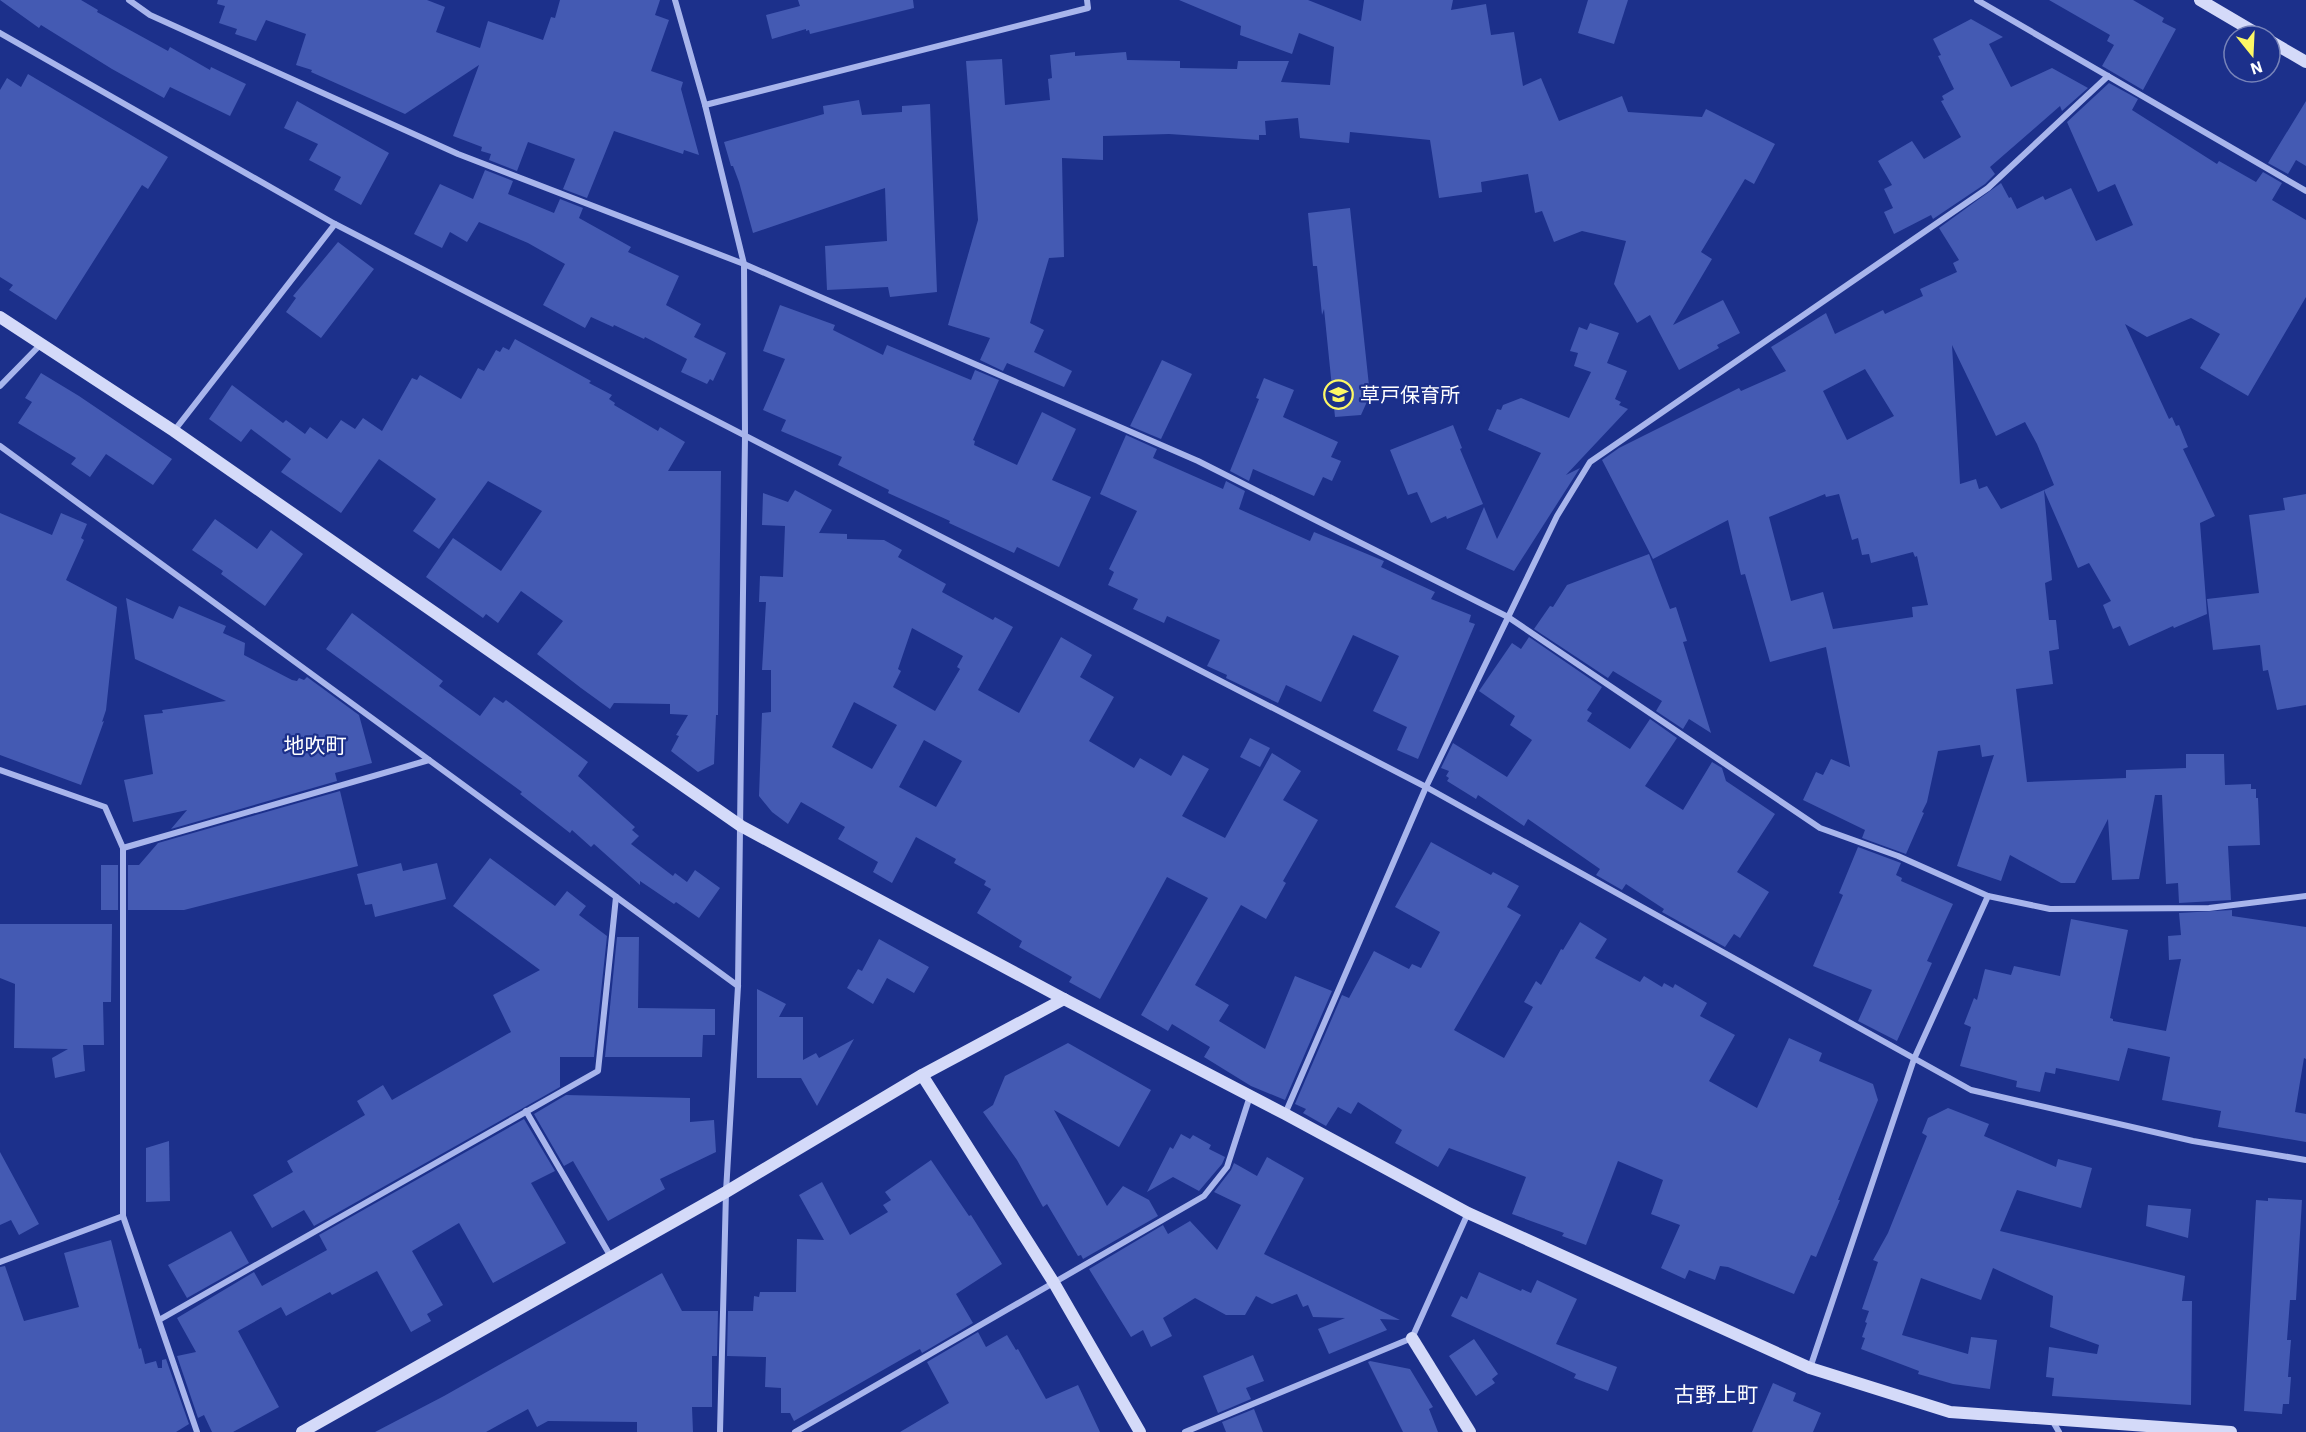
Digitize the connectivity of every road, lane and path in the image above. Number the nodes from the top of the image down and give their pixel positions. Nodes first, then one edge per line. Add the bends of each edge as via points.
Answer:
1 (129, 0) edge
2 (675, 0) edge
3 (1087, 0) edge
4 (1977, 0) edge
5 (2200, 0) edge
6 (2241, 24) edge
7 (0, 33) edge
8 (2282, 48) edge
9 (2306, 62) edge
10 (2108, 76) junction
11 (705, 105) junction
12 (2306, 191) edge
13 (335, 224) junction
14 (744, 264) junction
15 (0, 317) edge
16 (42, 343) junction
17 (0, 386) edge
18 (174, 431) junction
19 (745, 436) junction
20 (0, 446) edge
21 (1508, 617) junction
22 (429, 760) junction
23 (0, 770) edge
24 (1426, 787) junction
25 (741, 826) junction
26 (123, 848) junction
27 (1988, 896) junction
28 (2306, 896) edge
29 (616, 897) junction
30 (738, 986) junction
31 (1064, 999) junction
32 (1914, 1059) junction
33 (922, 1075) junction
34 (1250, 1096) junction
35 (526, 1112) junction
36 (1285, 1114) junction
37 (2306, 1160) edge
38 (726, 1192) junction
39 (1468, 1213) junction
40 (123, 1216) junction
41 (611, 1257) junction
42 (0, 1262) edge
43 (1054, 1283) junction
44 (159, 1320) junction
45 (1412, 1338) junction
46 (1810, 1368) junction
47 (2051, 1419) junction
48 (197, 1432) edge
49 (302, 1432) edge
50 (720, 1432) edge
51 (795, 1432) edge
52 (1140, 1432) edge
53 (1185, 1432) edge
54 (1470, 1432) edge
55 (2059, 1432) edge
56 (2231, 1432) edge

1 - 14 street via 150,15 458,154
2 - 11 street
3 - 11 street via 1088,8
4 - 10 street
5 - 6 street
7 - 13 street
8 - 9 street
10 - 12 street
10 - 21 street via 1988,188 1590,462 1557,516
11 - 14 street
13 - 18 street
13 - 19 street
14 - 19 street
14 - 21 street via 1198,462
15 - 16 street
16 - 17 street
16 - 18 street
18 - 25 street
19 - 24 street
19 - 25 street
20 - 22 street
21 - 24 street
21 - 27 street via 1820,828 1898,856
22 - 26 street
22 - 29 street
23 - 26 street via 105,807
24 - 32 street
24 - 36 street
25 - 30 street
25 - 31 street
26 - 40 street
27 - 28 street via 2062,909 2209,908
27 - 32 street
29 - 30 street
29 - 35 street via 598,1071
30 - 38 street
31 - 33 street
31 - 34 street
32 - 37 street via 1971,1090 2193,1142
32 - 46 street
33 - 38 street
33 - 43 street
34 - 36 street
34 - 43 street via 1227,1167 1204,1196
35 - 41 street
35 - 44 street
36 - 39 street
38 - 41 street
38 - 50 street
39 - 45 street
39 - 46 street
40 - 42 street
40 - 44 street
41 - 49 street
43 - 51 street
43 - 52 street
44 - 48 street
45 - 53 street
45 - 54 street
46 - 47 street via 1950,1412
47 - 55 street
47 - 56 street

